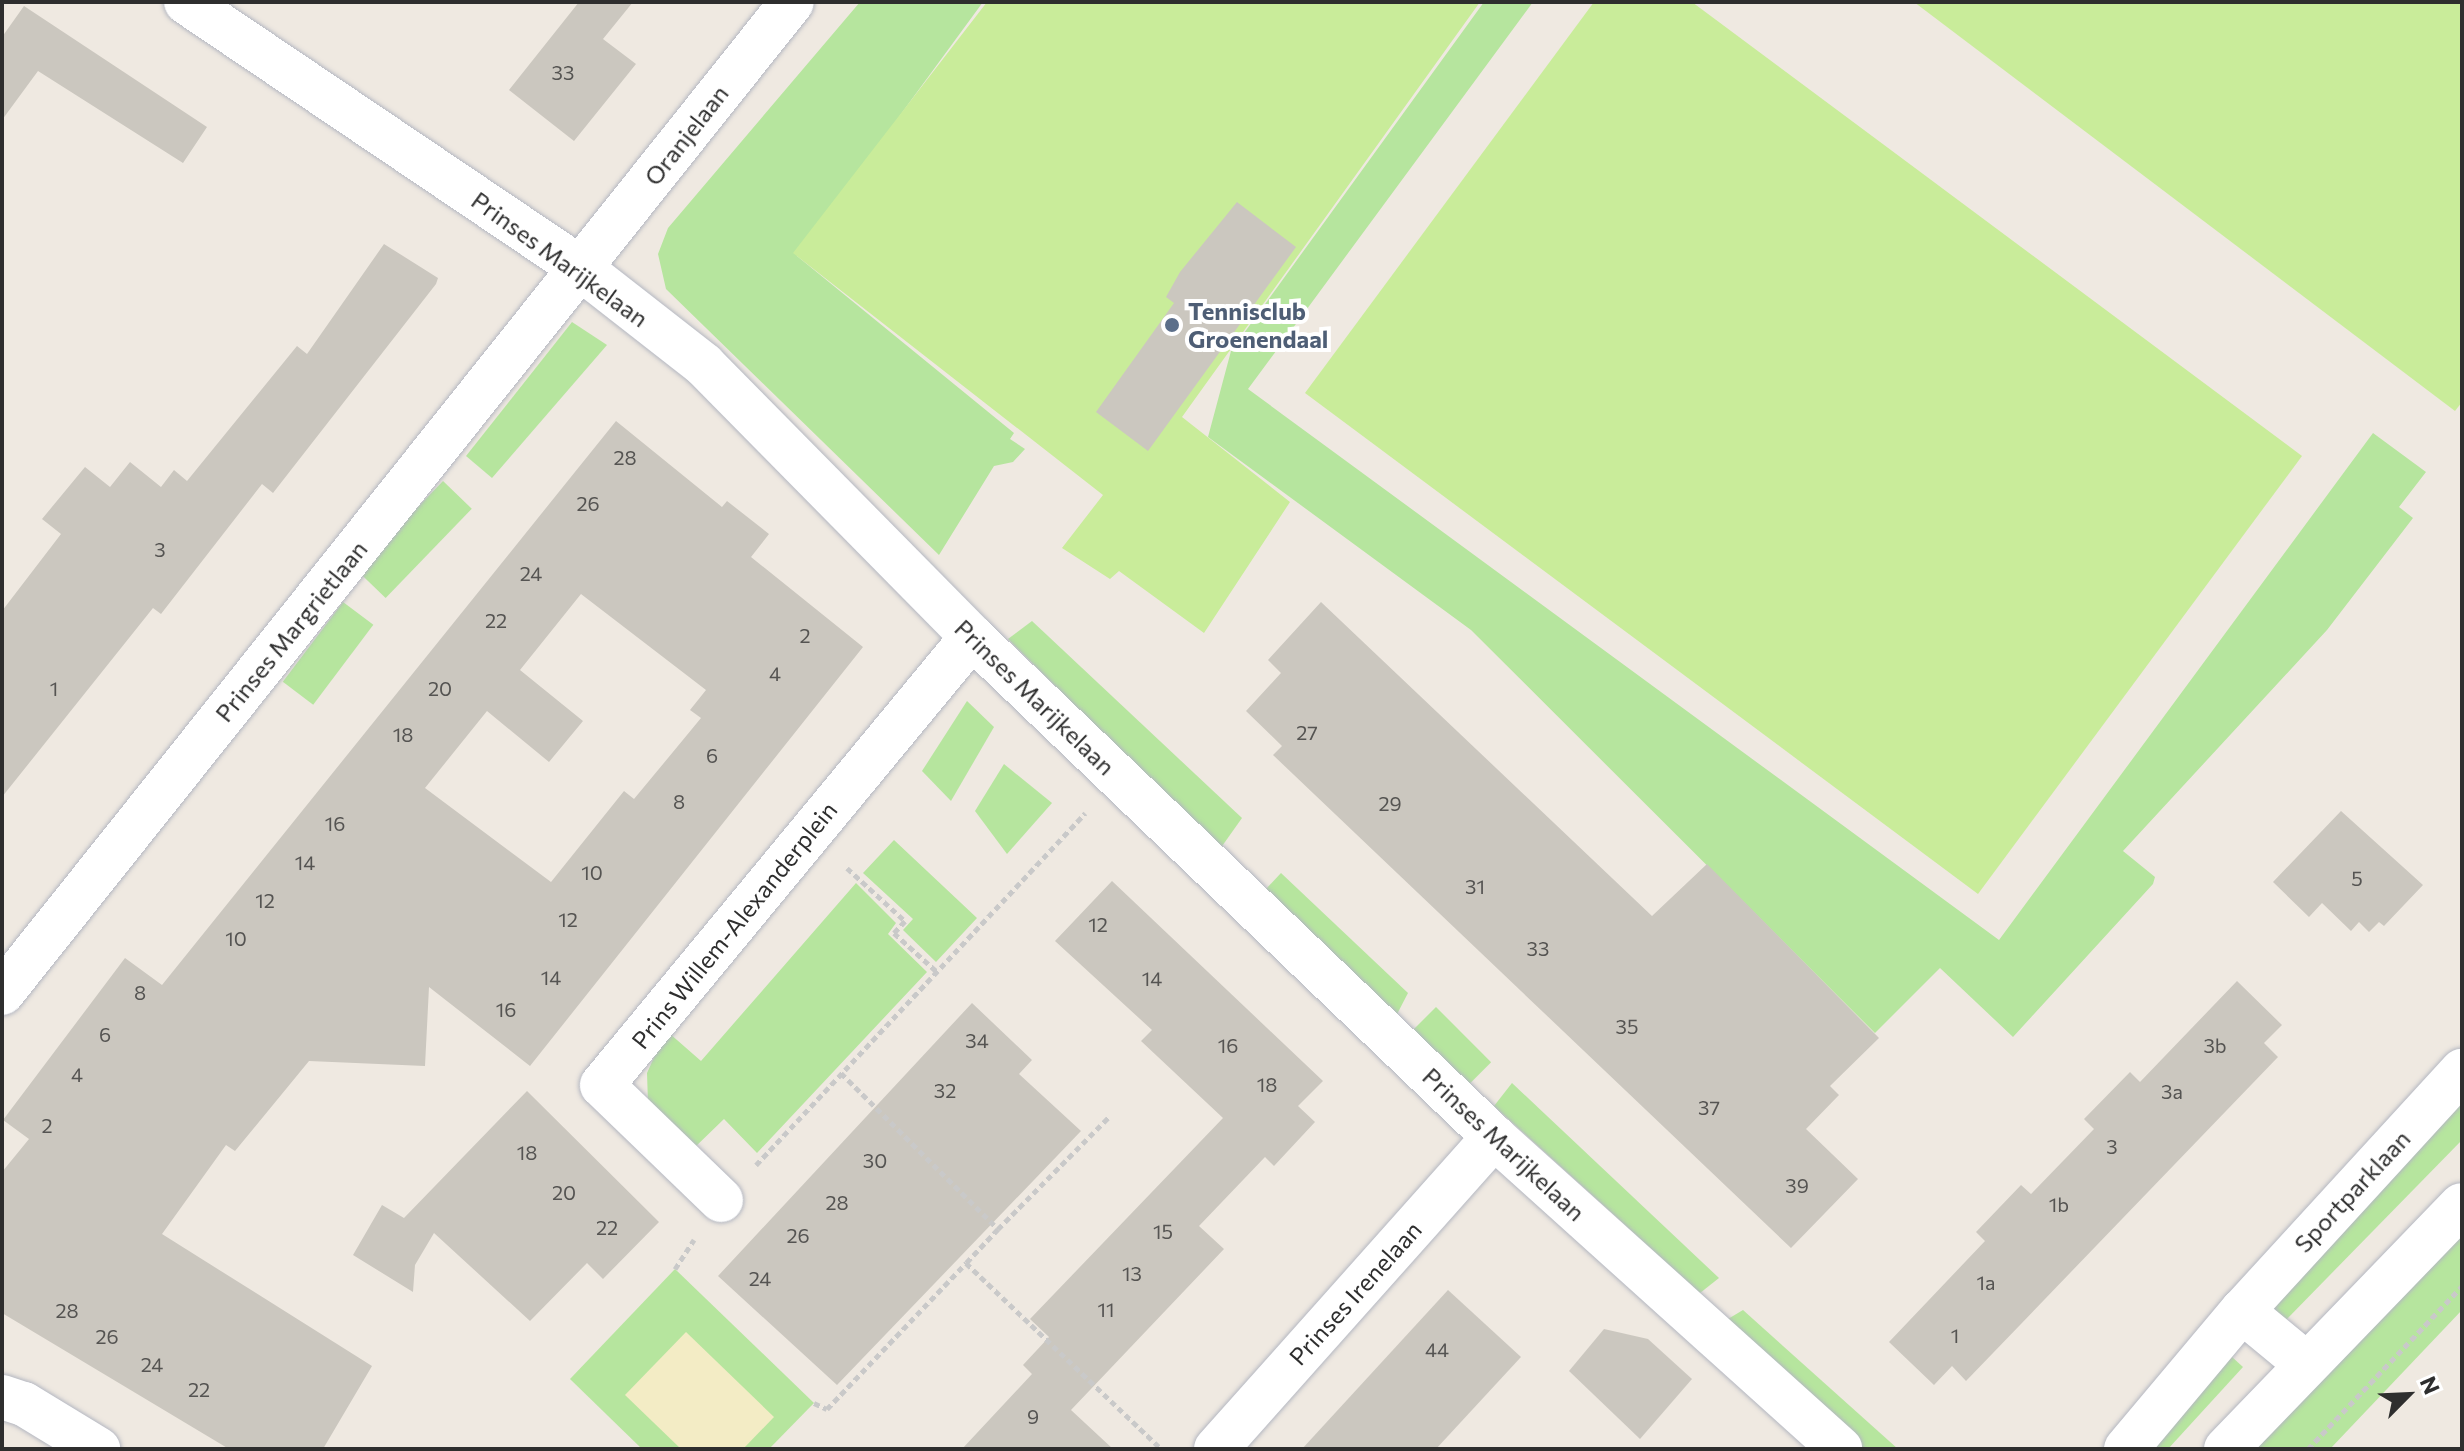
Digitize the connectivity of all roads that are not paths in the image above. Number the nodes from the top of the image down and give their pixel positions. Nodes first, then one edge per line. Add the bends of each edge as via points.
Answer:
1 (186, 2) edge
2 (792, 2) edge
3 (580, 268) junction
4 (972, 637) junction
5 (2, 993) edge
6 (2462, 1071) edge
7 (1494, 1137) junction
8 (721, 1200) road end
9 (2462, 1205) edge
10 (2242, 1311) junction
11 (2305, 1363) junction
12 (2, 1397) edge
13 (98, 1449) edge
14 (1216, 1449) edge
15 (1840, 1449) edge
16 (2126, 1449) edge
17 (2226, 1449) edge

1 - 3 street, Prinses Marijkelaan
2 - 3 street, Oranjelaan
3 - 4 street, Prinses Marijkelaan via 704,365
3 - 5 street, Prinses Margrietlaan
4 - 7 street, Prinses Marijkelaan
4 - 8 street, Prins Willem-Alexanderplein via 602,1085
6 - 10 street, Sportparklaan
7 - 14 street, Prinses Irenelaan
7 - 15 street, Prinses Marijkelaan
9 - 11 street
10 - 11 street
10 - 16 street, Sportparklaan
11 - 17 street
12 - 13 street via 24,1404

